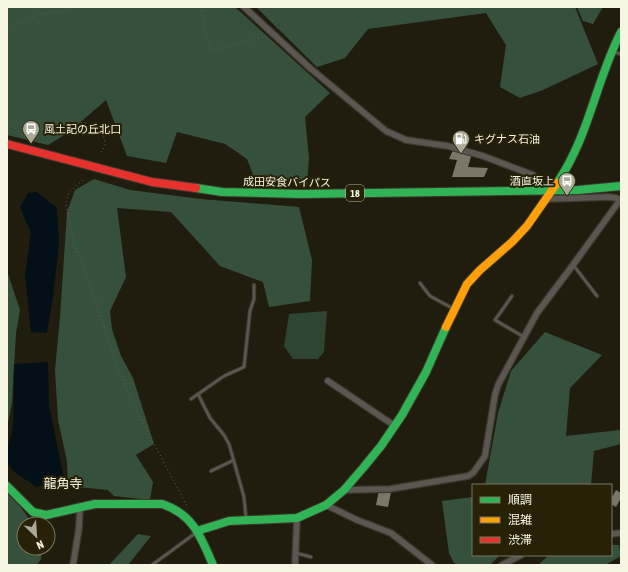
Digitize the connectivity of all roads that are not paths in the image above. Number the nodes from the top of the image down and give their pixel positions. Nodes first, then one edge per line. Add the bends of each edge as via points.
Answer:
1 (244, 7) edge
2 (621, 32) edge
3 (611, 51) junction
4 (621, 54) edge
5 (7, 144) edge
6 (621, 186) edge
7 (548, 190) junction
8 (545, 199) junction
9 (621, 200) edge
10 (573, 265) junction
11 (420, 283) dead end
12 (254, 285) dead end
13 (512, 296) dead end
14 (597, 296) dead end
15 (454, 309) junction
16 (524, 338) junction
17 (328, 381) dead end
18 (198, 394) junction
19 (191, 399) dead end
20 (395, 426) junction
21 (234, 460) junction
22 (211, 471) dead end
23 (7, 486) edge
24 (344, 490) junction
25 (326, 505) junction
26 (80, 507) junction
27 (296, 518) junction
28 (246, 521) junction
29 (197, 531) junction
30 (296, 553) junction
31 (518, 556) edge
32 (310, 557) dead end
33 (73, 565) edge
34 (152, 565) edge
35 (213, 565) edge
36 (296, 565) edge
37 (432, 565) edge
38 (502, 565) edge

1 - 7 street via 276,33 310,68 386,131 406,140 448,146 482,156 533,175
2 - 3 street
3 - 4 lane
3 - 7 street via 582,137 564,173
5 - 7 street, 成田安食バイパス / 18 via 152,182 222,192 300,194
6 - 7 street, 成田安食バイパス / 18
7 - 8 street
8 - 9 street via 609,197
8 - 15 street via 527,226 467,284
9 - 10 street
10 - 14 lane
10 - 16 street via 537,313
11 - 15 lane via 430,296
12 - 18 lane via 244,367 224,376
13 - 16 lane via 495,320
15 - 20 street via 426,372
16 - 24 street via 498,385 485,456 473,473 390,489
17 - 20 street
18 - 19 lane
18 - 21 lane via 210,418 229,444
20 - 24 street
21 - 22 lane
21 - 28 lane via 244,497
23 - 26 street via 32,512 46,514
24 - 25 street
25 - 27 street
25 - 37 street via 391,533
26 - 29 street via 120,503 172,506 181,510
26 - 33 street
27 - 28 street
27 - 30 street
28 - 29 street via 220,523
29 - 34 lane
29 - 35 street
30 - 32 lane
30 - 36 street
31 - 38 street

